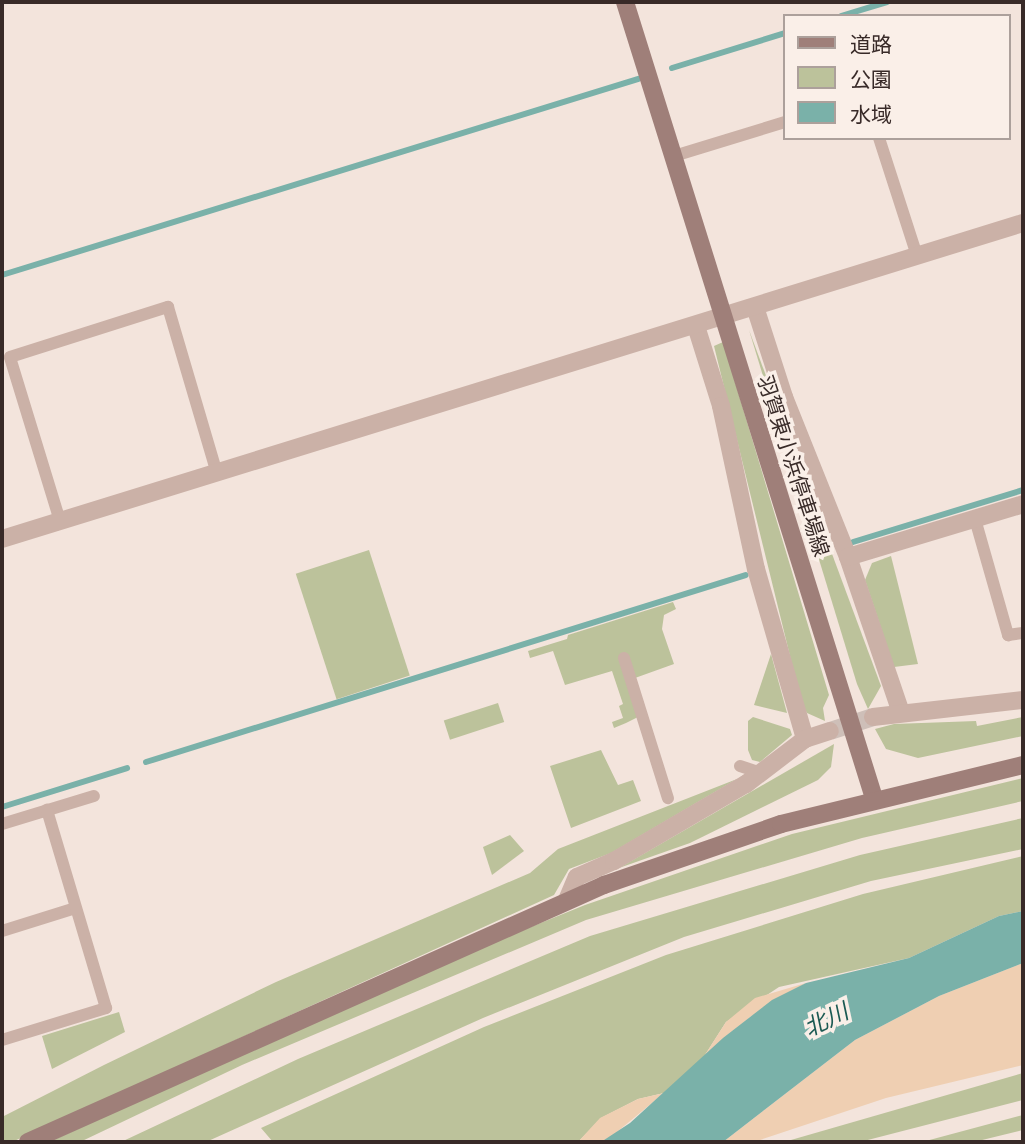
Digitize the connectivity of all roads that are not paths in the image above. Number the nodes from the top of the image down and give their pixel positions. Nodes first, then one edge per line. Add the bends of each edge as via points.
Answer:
1 (625, 2) edge
2 (783, 123) edge
3 (880, 140) edge
4 (674, 156) junction
5 (1023, 223) edge
6 (917, 256) junction
7 (755, 307) junction
8 (724, 317) junction
9 (696, 326) junction
10 (217, 473) junction
11 (1023, 504) edge
12 (975, 519) junction
13 (60, 521) junction
14 (2, 539) edge
15 (848, 556) junction
16 (1023, 633) edge
17 (624, 658) dead end
18 (1023, 700) edge
19 (900, 710) junction
20 (873, 717) tunnel mouth
21 (830, 731) tunnel mouth
22 (805, 740) junction
23 (1023, 765) edge
24 (740, 766) dead end
25 (762, 773) junction
26 (94, 796) dead end
27 (668, 798) dead end
28 (874, 798) junction
29 (47, 810) junction
30 (2, 824) edge
31 (567, 900) junction
32 (76, 908) junction
33 (2, 931) edge
34 (2, 1041) edge
35 (28, 1142) edge

1 - 4 main road, 羽賀東小浜停車場線
2 - 4 lane
3 - 6 lane
4 - 8 main road, 羽賀東小浜停車場線
5 - 6 street
6 - 7 street
7 - 8 street
7 - 15 street via 784,397
8 - 9 street
8 - 28 main road, 羽賀東小浜停車場線
9 - 10 street
9 - 22 street via 721,406 759,581
10 - 13 street
10 - 13 lane via 168,307 10,357
11 - 12 street
12 - 15 street
12 - 16 lane via 1008,635
13 - 14 street
15 - 19 street
17 - 27 lane
18 - 19 street via 960,710
19 - 20 street
21 - 22 street
22 - 25 street
23 - 28 main road
24 - 25 lane
25 - 31 street via 614,861 577,877
26 - 29 lane
28 - 31 main road via 781,824
29 - 30 lane
29 - 32 lane
31 - 35 main road
32 - 33 lane
32 - 34 lane via 106,1008

